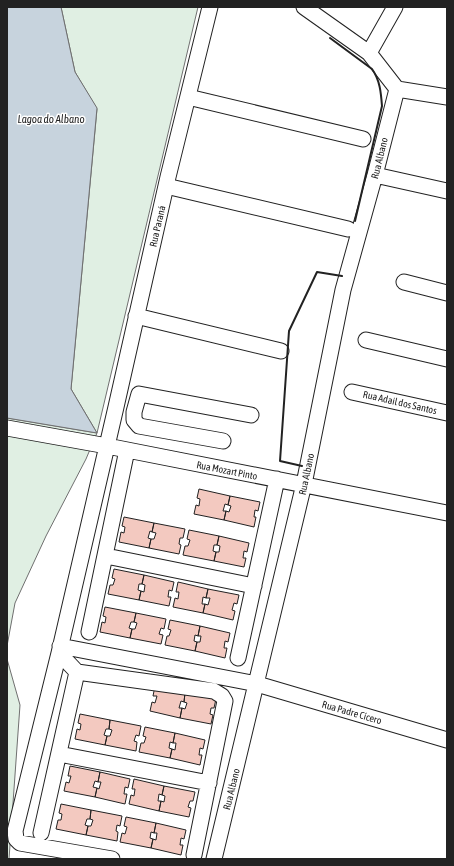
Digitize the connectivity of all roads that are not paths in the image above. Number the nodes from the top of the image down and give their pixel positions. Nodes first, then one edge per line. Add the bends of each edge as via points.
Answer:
1 (210, 7) edge
2 (304, 7) edge
3 (395, 7) edge
4 (368, 53) junction
5 (397, 88) junction
6 (188, 97) junction
7 (447, 97) edge
8 (363, 139) dead end
9 (375, 175) junction
10 (166, 186) junction
11 (447, 191) edge
12 (348, 229) dead end
13 (404, 282) dead end
14 (447, 293) edge
15 (136, 316) junction
16 (366, 340) dead end
17 (280, 351) dead end
18 (447, 359) edge
19 (352, 392) dead end
20 (116, 407) junction
21 (134, 412) junction
22 (447, 413) edge
23 (251, 415) dead end
24 (7, 428) edge
25 (223, 441) dead end
26 (107, 446) junction
27 (127, 450) junction
28 (277, 479) junction
29 (304, 484) junction
30 (447, 513) edge
31 (106, 556) junction
32 (254, 586) junction
33 (89, 632) dead end
34 (60, 649) junction
35 (238, 658) dead end
36 (77, 672) junction
37 (257, 684) junction
38 (447, 740) edge
39 (59, 754) junction
40 (209, 783) junction
41 (41, 833) dead end
42 (194, 855) dead end
43 (112, 859) edge
44 (214, 859) edge

1 - 6 street, Rua Paraná
2 - 4 street
3 - 4 street
4 - 5 street
5 - 7 street
5 - 9 street, Rua Albano
6 - 8 street
6 - 10 street, Rua Paraná
9 - 11 street
9 - 29 street, Rua Albano via 343,290
10 - 12 street
10 - 15 street, Rua Paraná
13 - 14 street
15 - 17 street
15 - 20 street, Rua Paraná
16 - 18 street
19 - 22 street, Rua Adail dos Santos
20 - 21 street
20 - 26 street, Rua Paraná
21 - 23 street via 139,394
21 - 25 street via 134,420 139,426
24 - 26 street, Rua Mozart Pinto
26 - 27 street, Rua Mozart Pinto
26 - 34 street, Rua Paraná
27 - 28 street, Rua Mozart Pinto
27 - 31 street
28 - 29 street, Rua Mozart Pinto
28 - 32 street
29 - 30 street, Rua Mozart Pinto
29 - 37 street, Rua Albano
31 - 32 street
31 - 33 street
32 - 35 street
34 - 36 street
34 - 37 street, Rua Padre Cícero
34 - 43 street, Rua Paraná via 15,831 16,839 20,843
36 - 39 street
36 - 40 street via 214,692 222,696 225,702
37 - 38 street, Rua Padre Cícero
37 - 44 street, Rua Albano
39 - 40 street
39 - 41 street
40 - 42 street

